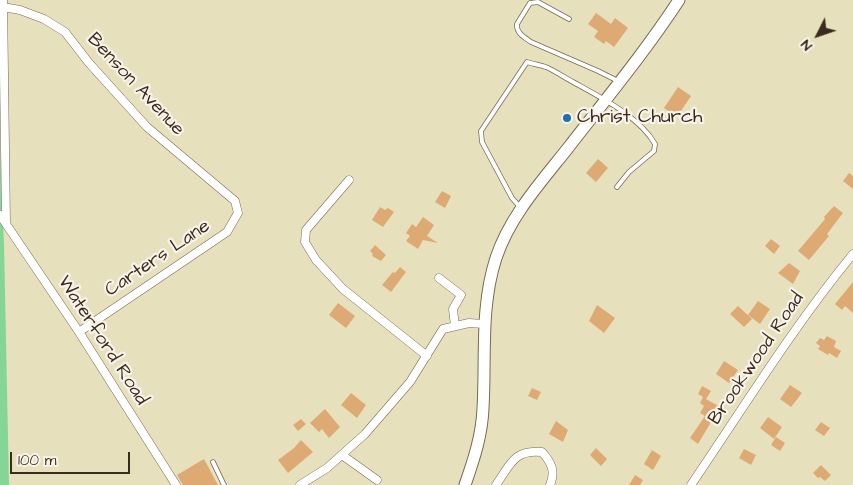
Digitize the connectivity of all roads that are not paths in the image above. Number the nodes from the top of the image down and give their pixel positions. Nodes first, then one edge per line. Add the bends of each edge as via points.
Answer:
1 (679, 0) edge
2 (3, 4) edge
3 (570, 19) dead end
4 (620, 82) junction
5 (605, 101) junction
6 (349, 180) dead end
7 (617, 187) dead end
8 (235, 201) joint
9 (521, 209) junction
10 (0, 215) edge
11 (6, 224) junction
12 (853, 254) edge
13 (439, 278) dead end
14 (484, 324) junction
15 (455, 326) junction
16 (79, 332) junction
17 (427, 356) junction
18 (342, 455) junction
19 (212, 462) dead end
20 (376, 480) dead end
21 (176, 485) edge
22 (224, 485) edge
23 (300, 485) edge
24 (466, 485) edge
25 (496, 485) edge
26 (550, 485) edge
27 (691, 485) edge

1 - 4 main road
2 - 8 street, Benson Avenue via 44,19 65,32 147,127
2 - 11 street
3 - 4 lane via 533,2 516,28 531,42
4 - 5 main road
5 - 7 lane via 646,132 655,144 654,151
5 - 9 main road
5 - 9 lane via 546,67 527,62 481,131 482,142
6 - 17 street via 306,230 305,242 316,260 344,289
8 - 16 street, Carters Lane via 238,213 227,232
9 - 14 main road via 496,257
10 - 11 street, Waterford Road
11 - 16 street, Waterford Road
12 - 27 street, Brookwood Road via 821,292
13 - 15 street via 461,295 453,310
14 - 15 street
14 - 24 main road via 484,407 477,450
15 - 17 street via 443,329
16 - 21 street, Waterford Road
17 - 18 street via 410,382 365,434
18 - 20 street
18 - 23 street
19 - 22 lane
25 - 26 street via 513,460 531,450 542,452 549,460 553,470

